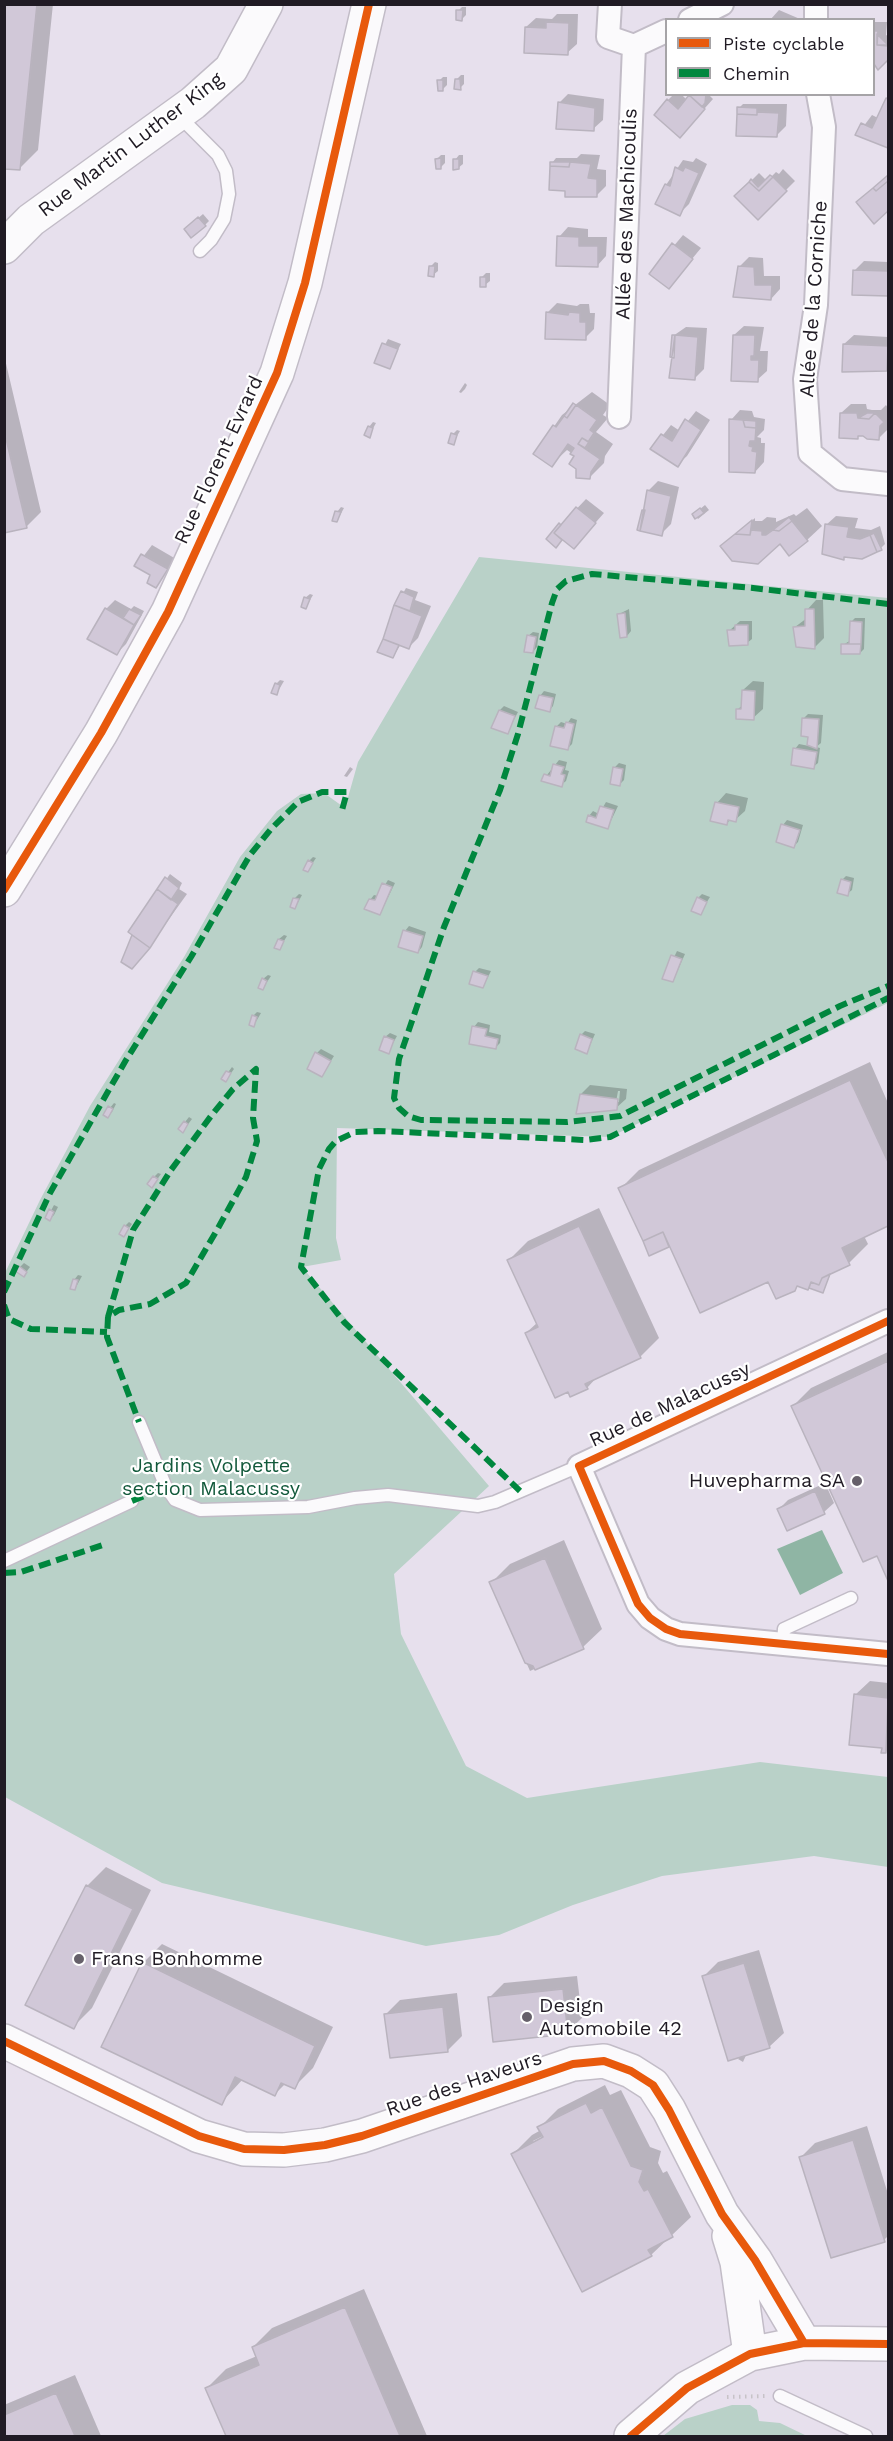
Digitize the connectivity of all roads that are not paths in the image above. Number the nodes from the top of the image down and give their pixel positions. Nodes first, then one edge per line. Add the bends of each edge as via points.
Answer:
1 (266, 4) edge
2 (369, 4) edge
3 (610, 4) edge
4 (722, 4) edge
5 (694, 18) edge
6 (665, 31) edge
7 (634, 46) junction
8 (818, 96) edge
9 (177, 115) junction
10 (4, 247) edge
11 (200, 251) dead end
12 (619, 417) dead end
13 (888, 484) edge
14 (4, 890) edge
15 (888, 1321) edge
16 (139, 1422) dead end
17 (579, 1466) junction
18 (132, 1501) dead end
19 (4, 1561) edge
20 (850, 1598) dead end
21 (783, 1643) junction
22 (888, 1654) edge
23 (4, 2041) edge
24 (723, 2214) junction
25 (804, 2343) junction
26 (888, 2344) edge
27 (750, 2354) junction
28 (780, 2396) dead end
29 (631, 2436) edge
30 (866, 2436) edge

1 - 9 street, Rue Martin Luther King via 231,69
2 - 14 street, Rue Florent Evrard via 305,283 277,373 168,612 102,733
3 - 7 street via 608,37
4 - 5 street
6 - 7 street
7 - 12 street, Allée des Machicoulis
8 - 13 street, Allée de la Corniche via 824,127 816,304 805,379 810,453 842,478
9 - 10 street, Rue Martin Luther King via 31,220
9 - 11 lane via 218,155 226,171 229,194 224,219
15 - 17 street, Rue de Malacussy
16 - 17 lane via 175,1500 200,1510 308,1507 388,1495 478,1506
17 - 21 street, Rue de Malacussy via 638,1604 650,1618 680,1634
18 - 19 lane
20 - 21 lane via 784,1629
21 - 22 street, Rue de Malacussy
23 - 24 street, Rue des Haveurs via 199,2136 244,2149 284,2150 362,2136 573,2064 604,2061 653,2085
24 - 25 street, Rue des Haveurs
24 - 27 street, Rue des Haveurs via 737,2262
25 - 26 street
25 - 27 street
27 - 29 street via 687,2388
28 - 30 lane

